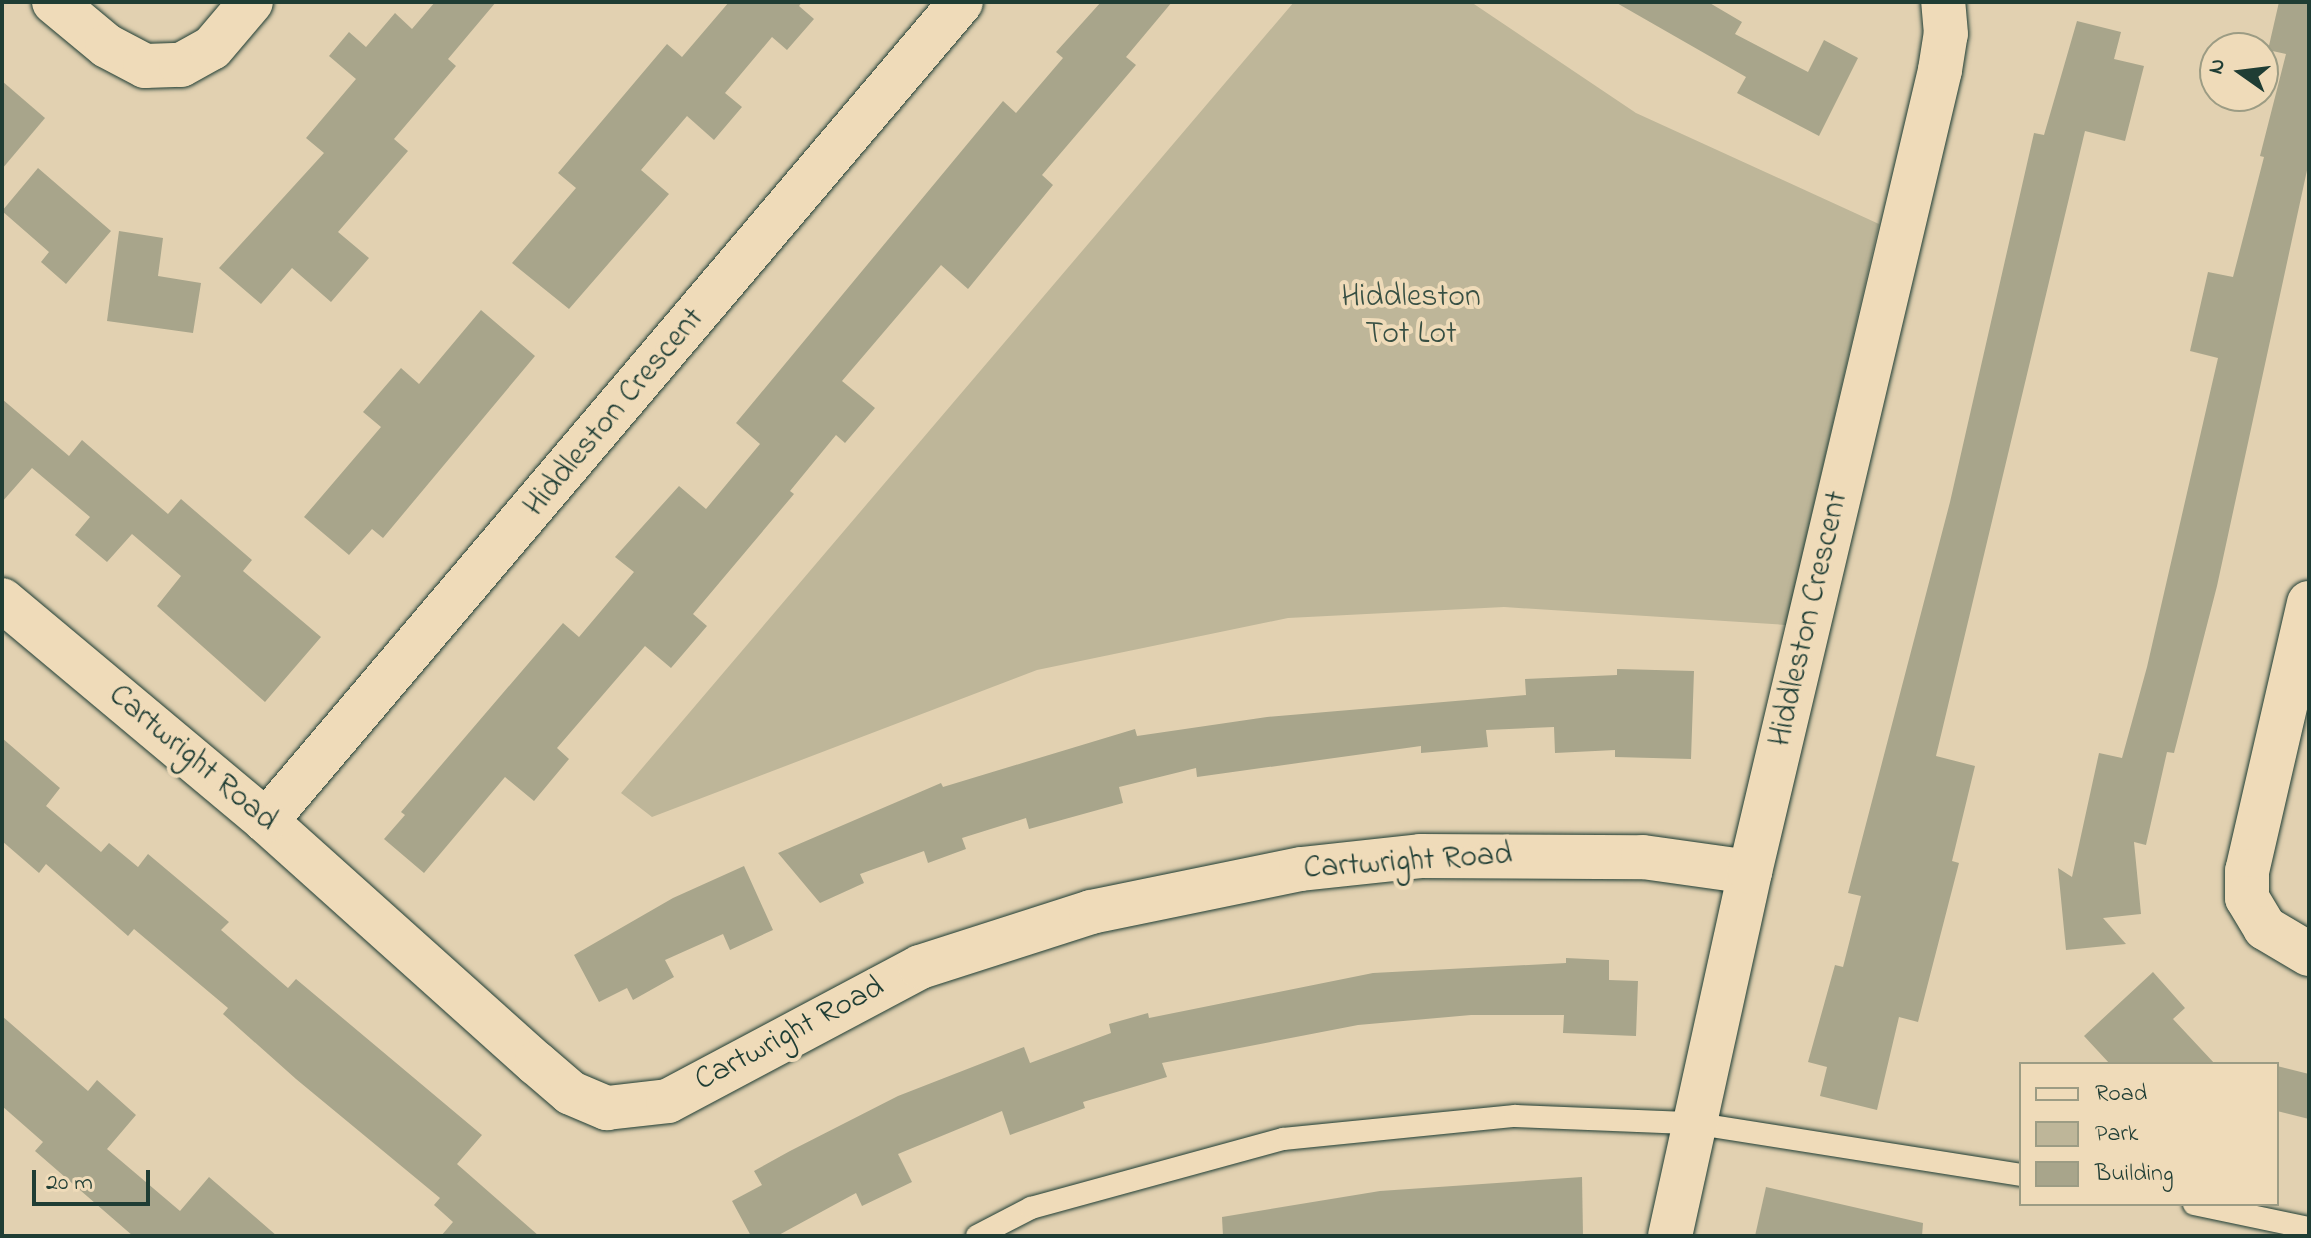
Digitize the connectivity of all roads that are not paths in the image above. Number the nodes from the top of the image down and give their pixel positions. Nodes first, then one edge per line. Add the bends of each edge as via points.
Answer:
1 (54, 2) edge
2 (251, 2) edge
3 (961, 2) edge
4 (1943, 2) edge
5 (2, 600) edge
6 (2309, 603) edge
7 (266, 821) junction
8 (1750, 872) junction
9 (2309, 954) edge
10 (1693, 1123) junction
11 (2019, 1175) edge
12 (2204, 1206) edge
13 (2309, 1228) edge
14 (977, 1236) edge
15 (1670, 1236) edge

1 - 2 street via 107,46 145,66 181,65 212,48
3 - 7 street, Hiddleston Crescent
4 - 8 street, Hiddleston Crescent via 1946,34 1940,70
5 - 7 street, Cartwright Road
6 - 9 street via 2247,871 2247,898 2265,928
7 - 8 street, Cartwright Road via 571,1093 607,1108 668,1101 920,967 1091,912 1301,869 1420,856 1643,857
8 - 10 street, Hiddleston Crescent
10 - 11 lane
10 - 14 lane via 1515,1116 1283,1139 1031,1208
10 - 15 street, Hiddleston Crescent
12 - 13 lane

